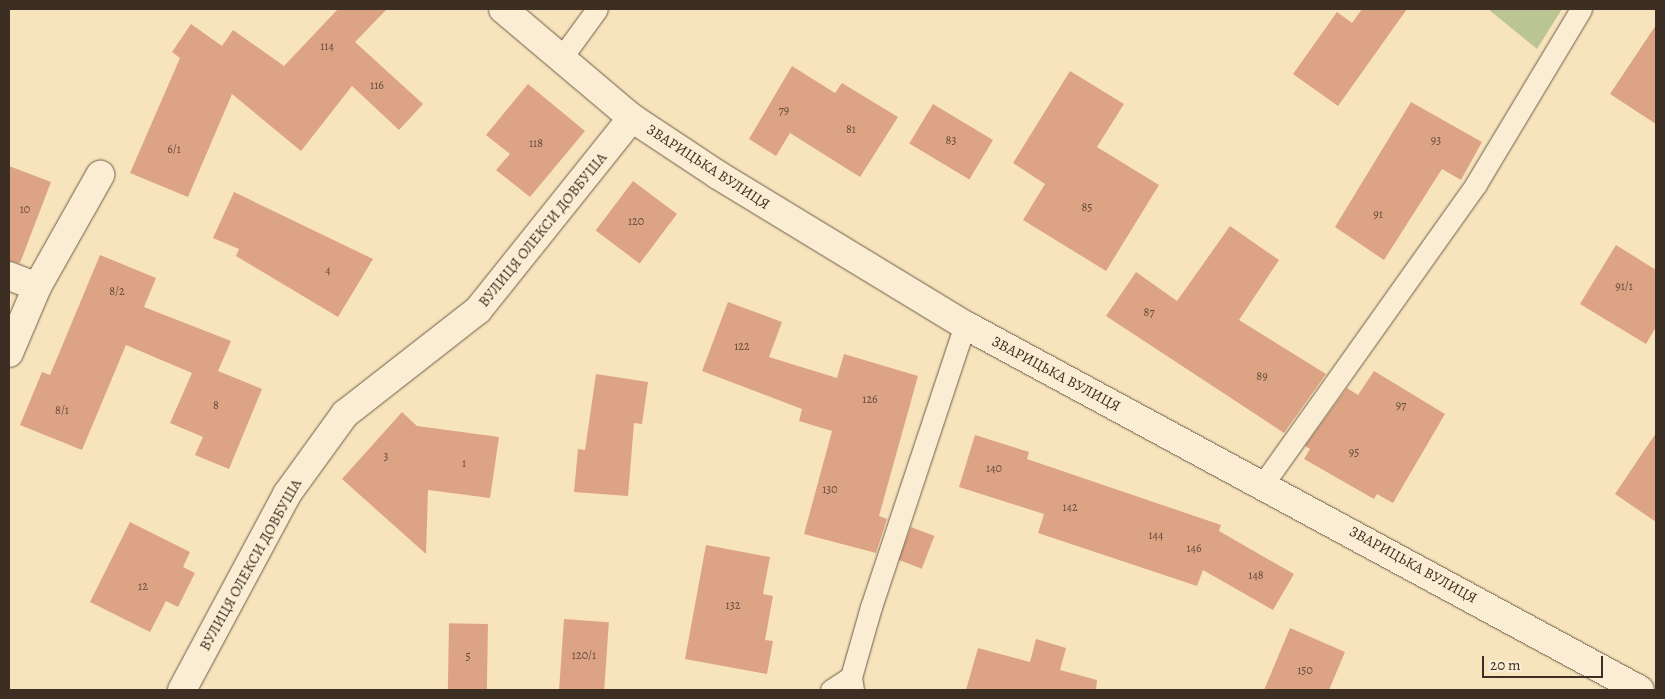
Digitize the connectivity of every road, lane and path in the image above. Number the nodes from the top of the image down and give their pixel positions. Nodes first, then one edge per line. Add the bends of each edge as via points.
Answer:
1 (503, 9) edge
2 (597, 9) edge
3 (1581, 9) edge
4 (562, 57) junction
5 (632, 118) junction
6 (100, 175) dead end
7 (9, 276) edge
8 (37, 287) junction
9 (965, 325) junction
10 (9, 353) edge
11 (1263, 484) junction
12 (852, 684) edge
13 (182, 690) edge
14 (830, 690) edge
15 (1640, 690) edge

1 - 4 street, ЗВАРИЦЬКА ВУЛИЦЯ
2 - 4 lane
3 - 11 lane via 1465,200
4 - 5 street, ЗВАРИЦЬКА ВУЛИЦЯ
5 - 9 street, ЗВАРИЦЬКА ВУЛИЦЯ via 718,175
5 - 13 street, ВУЛИЦЯ ОЛЕКСИ ДОВБУША via 478,310 344,414 287,494
6 - 8 street
7 - 8 street
8 - 10 street
9 - 11 street, ЗВАРИЦЬКА ВУЛИЦЯ
9 - 12 lane
11 - 15 street, ЗВАРИЦЬКА ВУЛИЦЯ
12 - 14 lane

